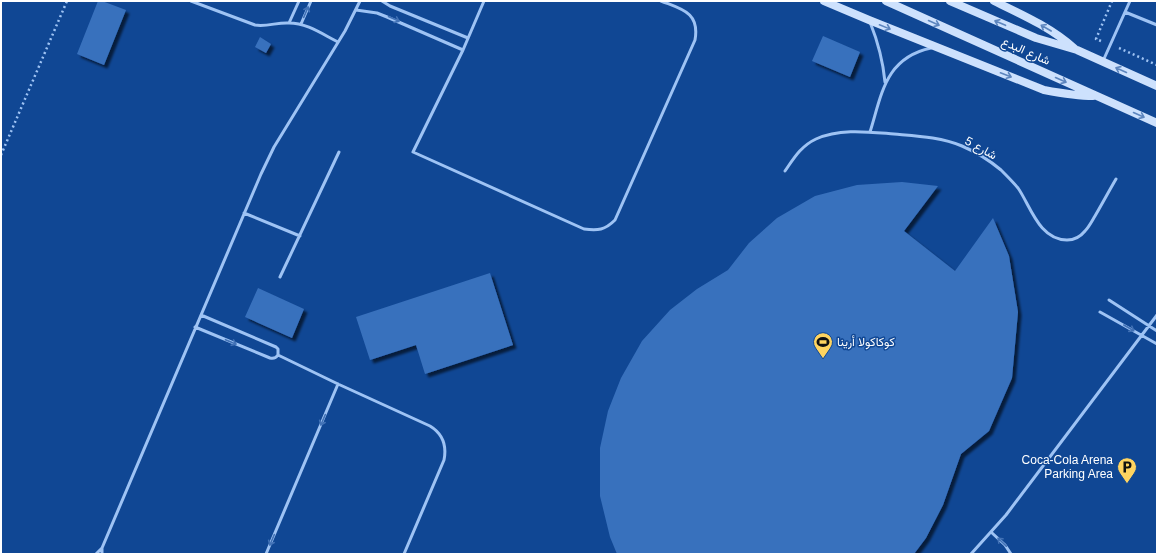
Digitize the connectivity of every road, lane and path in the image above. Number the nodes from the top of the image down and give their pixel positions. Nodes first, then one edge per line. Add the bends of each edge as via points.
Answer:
1 (67, 1) edge
2 (191, 1) edge
3 (299, 1) edge
4 (311, 1) edge
5 (360, 1) edge
6 (382, 1) edge
7 (484, 1) edge
8 (661, 1) edge
9 (824, 1) edge
10 (886, 1) edge
11 (950, 1) edge
12 (994, 1) edge
13 (1130, 1) edge
14 (356, 10) junction
15 (1125, 12) junction
16 (869, 20) junction
17 (289, 23) junction
18 (301, 24) junction
19 (1157, 25) edge
20 (468, 38) junction
21 (338, 42) junction
22 (935, 47) junction
23 (462, 50) junction
24 (1077, 50) junction
25 (1103, 61) junction
26 (885, 82) junction
27 (1157, 86) edge
28 (1096, 96) junction
29 (1157, 123) edge
30 (870, 132) junction
31 (340, 152) dead end
32 (1, 155) edge
33 (785, 170) dead end
34 (1116, 179) dead end
35 (244, 213) junction
36 (300, 236) junction
37 (280, 277) dead end
38 (1109, 300) dead end
39 (1100, 312) dead end
40 (201, 315) junction
41 (1157, 315) edge
42 (1149, 325) junction
43 (195, 327) junction
44 (1157, 331) edge
45 (1141, 336) junction
46 (1157, 344) edge
47 (278, 355) junction
48 (338, 384) junction
49 (991, 532) junction
50 (102, 548) junction
51 (96, 554) edge
52 (102, 554) edge
53 (266, 554) edge
54 (404, 554) edge
55 (971, 554) edge
56 (1010, 554) edge

1 - 32 path
2 - 17 lane via 256,25
3 - 17 lane
18 -> 4 lane
5 - 14 lane
6 - 20 lane
7 - 20 lane
8 - 23 lane via 691,15 697,31 695,40 615,220 601,229 584,229 413,152
9 - 16 main road
10 -> 28 main road, شارع البدع
24 -> 11 main road, شارع البدع via 1036,38
24 -> 12 main road via 1052,31
13 - 15 lane
14 - 21 lane
14 -> 23 lane via 388,16
15 - 19 lane
15 - 25 lane
16 -> 22 main road
16 - 26 lane via 880,51
17 - 18 lane
18 - 21 lane
20 - 23 lane
21 - 35 lane via 274,147
22 - 26 lane via 922,50 901,62
22 -> 28 main road via 1044,90
24 - 25 main road, شارع البدع
27 -> 25 main road, شارع البدع
26 - 30 lane
28 -> 29 main road, شارع البدع
30 - 33 lane, شارع 5 via 838,133 817,139 802,147
30 - 34 lane, شارع 5 via 939,139 982,156 1001,170 1018,188 1034,218 1045,231 1056,238 1078,238 1086,231
31 - 36 lane
35 - 36 lane
35 - 40 lane
36 - 37 lane
38 - 42 lane
39 -> 45 lane
40 - 43 lane
40 - 47 lane via 276,347
41 - 42 lane
42 - 44 lane
42 - 45 lane
43 -> 47 lane via 270,358 276,358
43 - 50 lane
45 - 46 lane
45 - 49 lane
47 - 48 lane
48 -> 53 lane
48 - 54 lane via 430,426 442,437 445,444 444,460
49 - 55 lane
56 -> 49 lane via 1005,545
50 - 51 lane
50 - 52 lane

